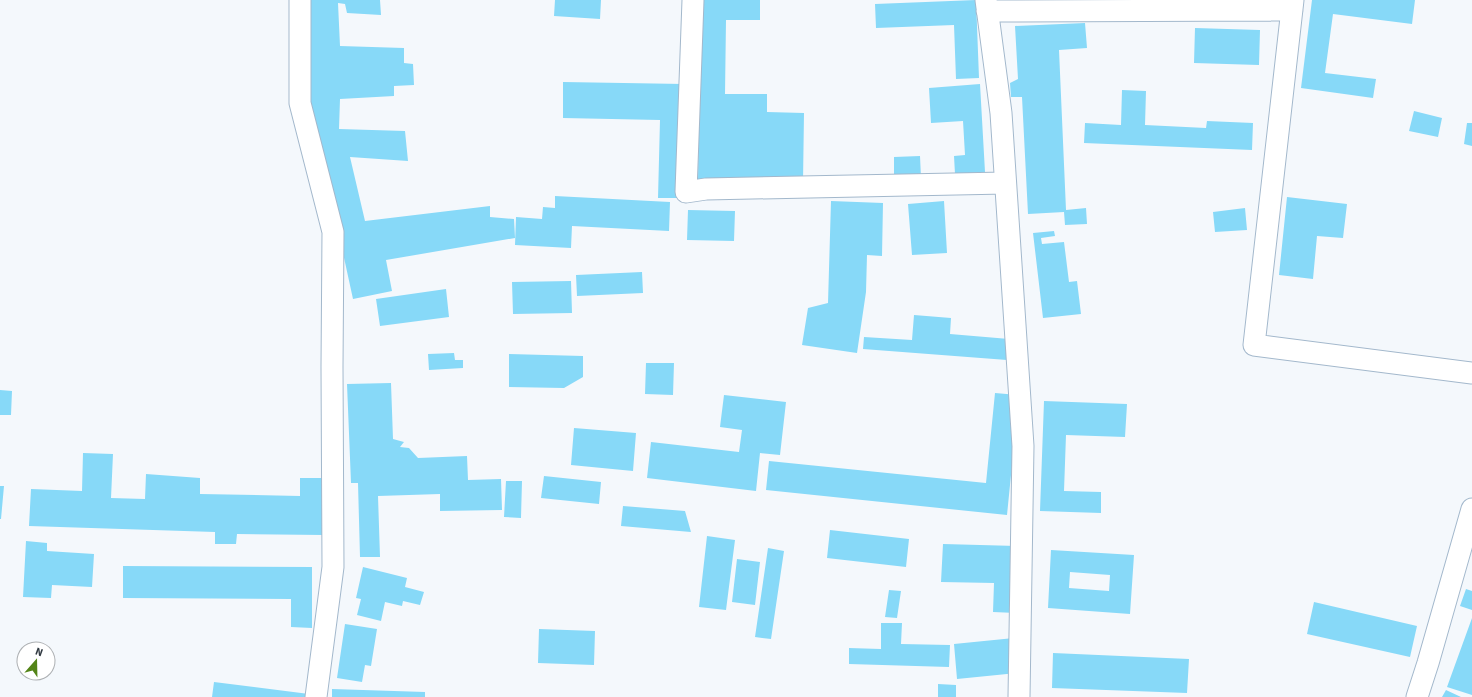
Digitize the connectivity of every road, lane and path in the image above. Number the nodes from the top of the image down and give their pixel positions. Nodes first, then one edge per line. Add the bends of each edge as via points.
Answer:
1 (300, 0) edge
2 (693, 0) edge
3 (1293, 5) edge
4 (986, 6) edge
5 (1005, 183) junction
6 (1472, 373) edge
7 (1472, 508) edge
8 (316, 697) edge
9 (1019, 697) edge
10 (1417, 697) edge

1 - 8 street via 300,103 333,232 333,567
2 - 5 street via 686,192 706,189
3 - 4 street
3 - 6 street via 1254,345
4 - 5 street via 1001,113
5 - 9 street via 1023,446
7 - 10 street

